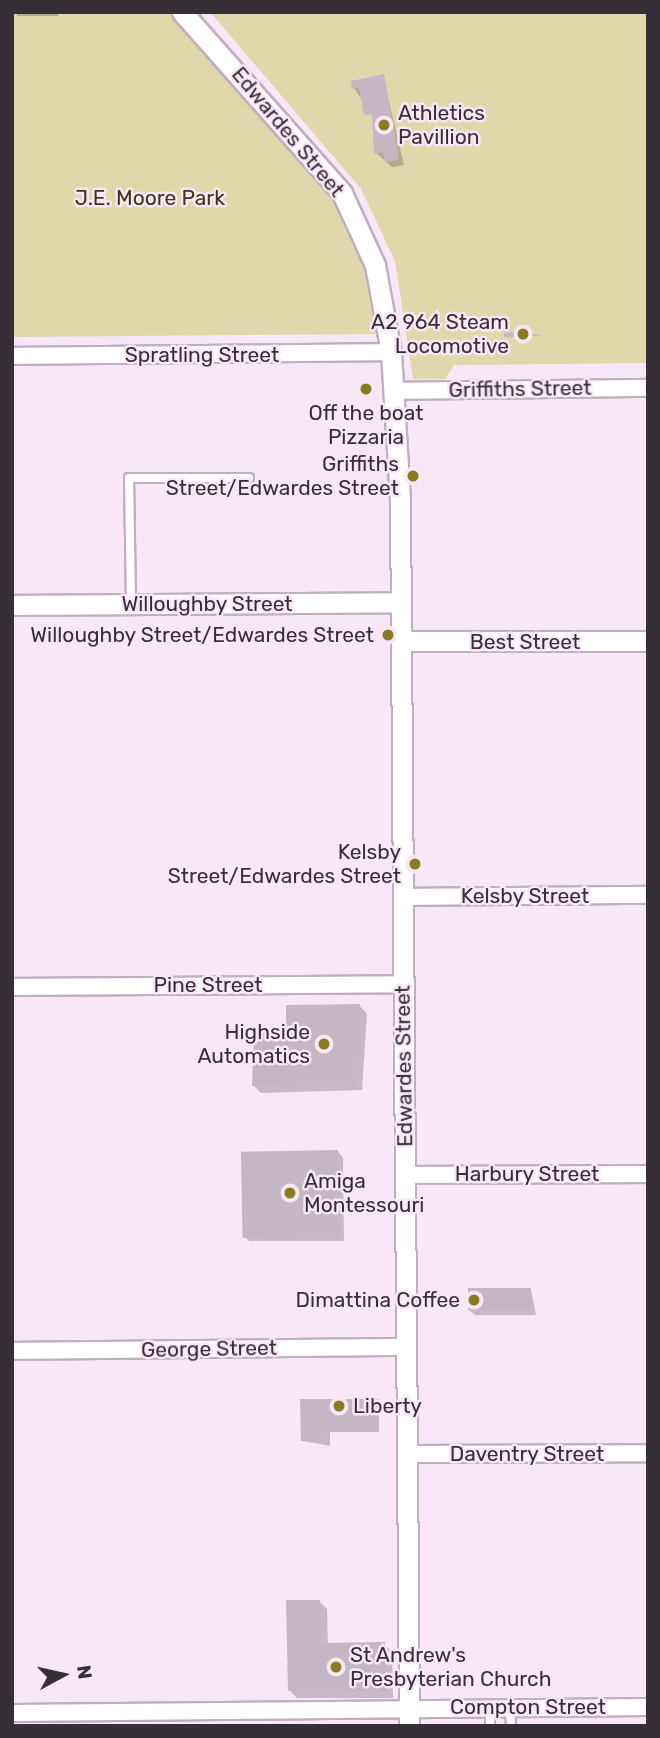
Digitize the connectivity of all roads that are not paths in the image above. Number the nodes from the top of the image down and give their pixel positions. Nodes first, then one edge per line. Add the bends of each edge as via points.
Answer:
1 (182, 12) edge
2 (227, 60) junction
3 (391, 352) junction
4 (12, 356) edge
5 (648, 388) edge
6 (398, 391) junction
7 (249, 478) dead end
8 (401, 603) junction
9 (131, 604) junction
10 (12, 605) edge
11 (401, 641) junction
12 (648, 641) edge
13 (648, 895) edge
14 (403, 897) junction
15 (403, 984) junction
16 (12, 987) edge
17 (648, 1174) edge
18 (405, 1175) junction
19 (406, 1347) junction
20 (12, 1351) edge
21 (648, 1453) edge
22 (407, 1454) junction
23 (490, 1707) junction
24 (510, 1707) junction
25 (648, 1707) edge
26 (12, 1713) edge
27 (409, 1718) edge
28 (490, 1726) edge
29 (511, 1726) edge

1 - 2 street, Edwardes Street
2 - 3 street, Edwardes Street via 328,173 352,211 375,265
2 - 6 street, Edwardes Street via 314,144 364,212 389,279
3 - 4 street, Spratling Street
3 - 6 street, Edwardes Street
5 - 6 street, Griffiths Street
6 - 8 street, Edwardes Street
7 - 9 lane via 130,478
8 - 9 street, Willoughby Street
8 - 11 street, Edwardes Street
9 - 10 street, Willoughby Street
11 - 12 street, Best Street
11 - 14 street, Edwardes Street
13 - 14 street, Kelsby Street
14 - 15 street, Edwardes Street
15 - 16 street, Pine Street
15 - 18 street, Edwardes Street
17 - 18 street, Harbury Street
18 - 19 street, Edwardes Street
19 - 20 street, George Street
19 - 22 street, Edwardes Street
21 - 22 street, Daventry Street
22 - 27 street, Edwardes Street
23 - 24 street, Compton Street
23 - 27 street, Compton Street
23 - 28 lane
24 - 25 street, Compton Street
24 - 29 lane
26 - 27 street, Compton Street

